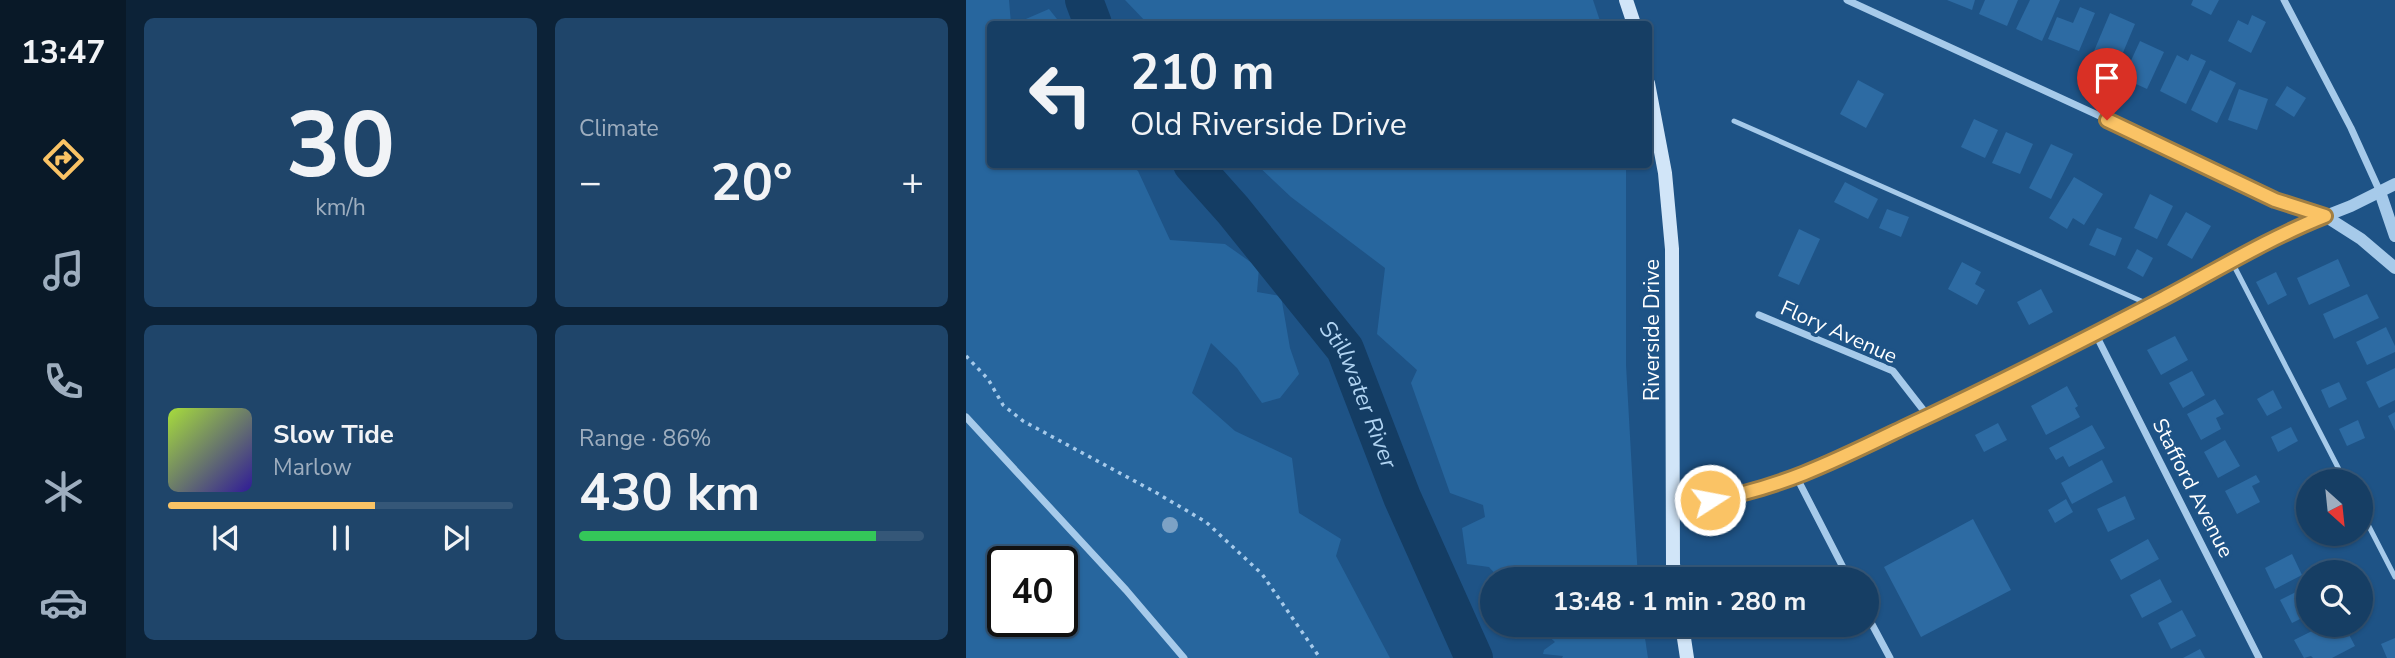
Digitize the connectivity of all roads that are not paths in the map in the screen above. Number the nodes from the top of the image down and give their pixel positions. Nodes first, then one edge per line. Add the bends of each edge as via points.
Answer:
1 (1626, 0) edge
2 (1847, 0) edge
3 (2284, 0) edge
4 (1633, 21) edge
5 (1652, 104) edge
6 (1734, 121) dead end
7 (2395, 184) edge
8 (2380, 192) junction
9 (2325, 216) junction
10 (2395, 236) edge
11 (2232, 262) junction
12 (2395, 268) edge
13 (2151, 305) junction
14 (1759, 316) dead end
15 (2095, 333) junction
16 (966, 417) edge
17 (1928, 417) junction
18 (2339, 469) edge
19 (1797, 478) junction
20 (1673, 506) junction
21 (2373, 534) edge
22 (1675, 567) edge
23 (1843, 567) edge
24 (2395, 577) edge
25 (1684, 637) edge
26 (1879, 637) edge
27 (1184, 658) edge
28 (1687, 658) edge
29 (1890, 658) edge
30 (2259, 658) edge

1 - 4 main road
2 - 9 street via 2275,200
3 - 8 street
5 - 20 main road, Riverside Drive via 1672,249
6 - 13 lane
7 - 8 street
8 - 9 street
8 - 10 street
9 - 11 street
9 - 12 street
11 - 13 street
11 - 18 lane
13 - 15 street
14 - 17 street, Flory Avenue via 1893,371
15 - 17 street
15 - 30 street, Stafford Avenue
16 - 27 street
17 - 19 street
19 - 20 street via 1729,497
19 - 23 street
20 - 22 main road, Riverside Drive
21 - 24 lane
25 - 28 main road
26 - 29 street

